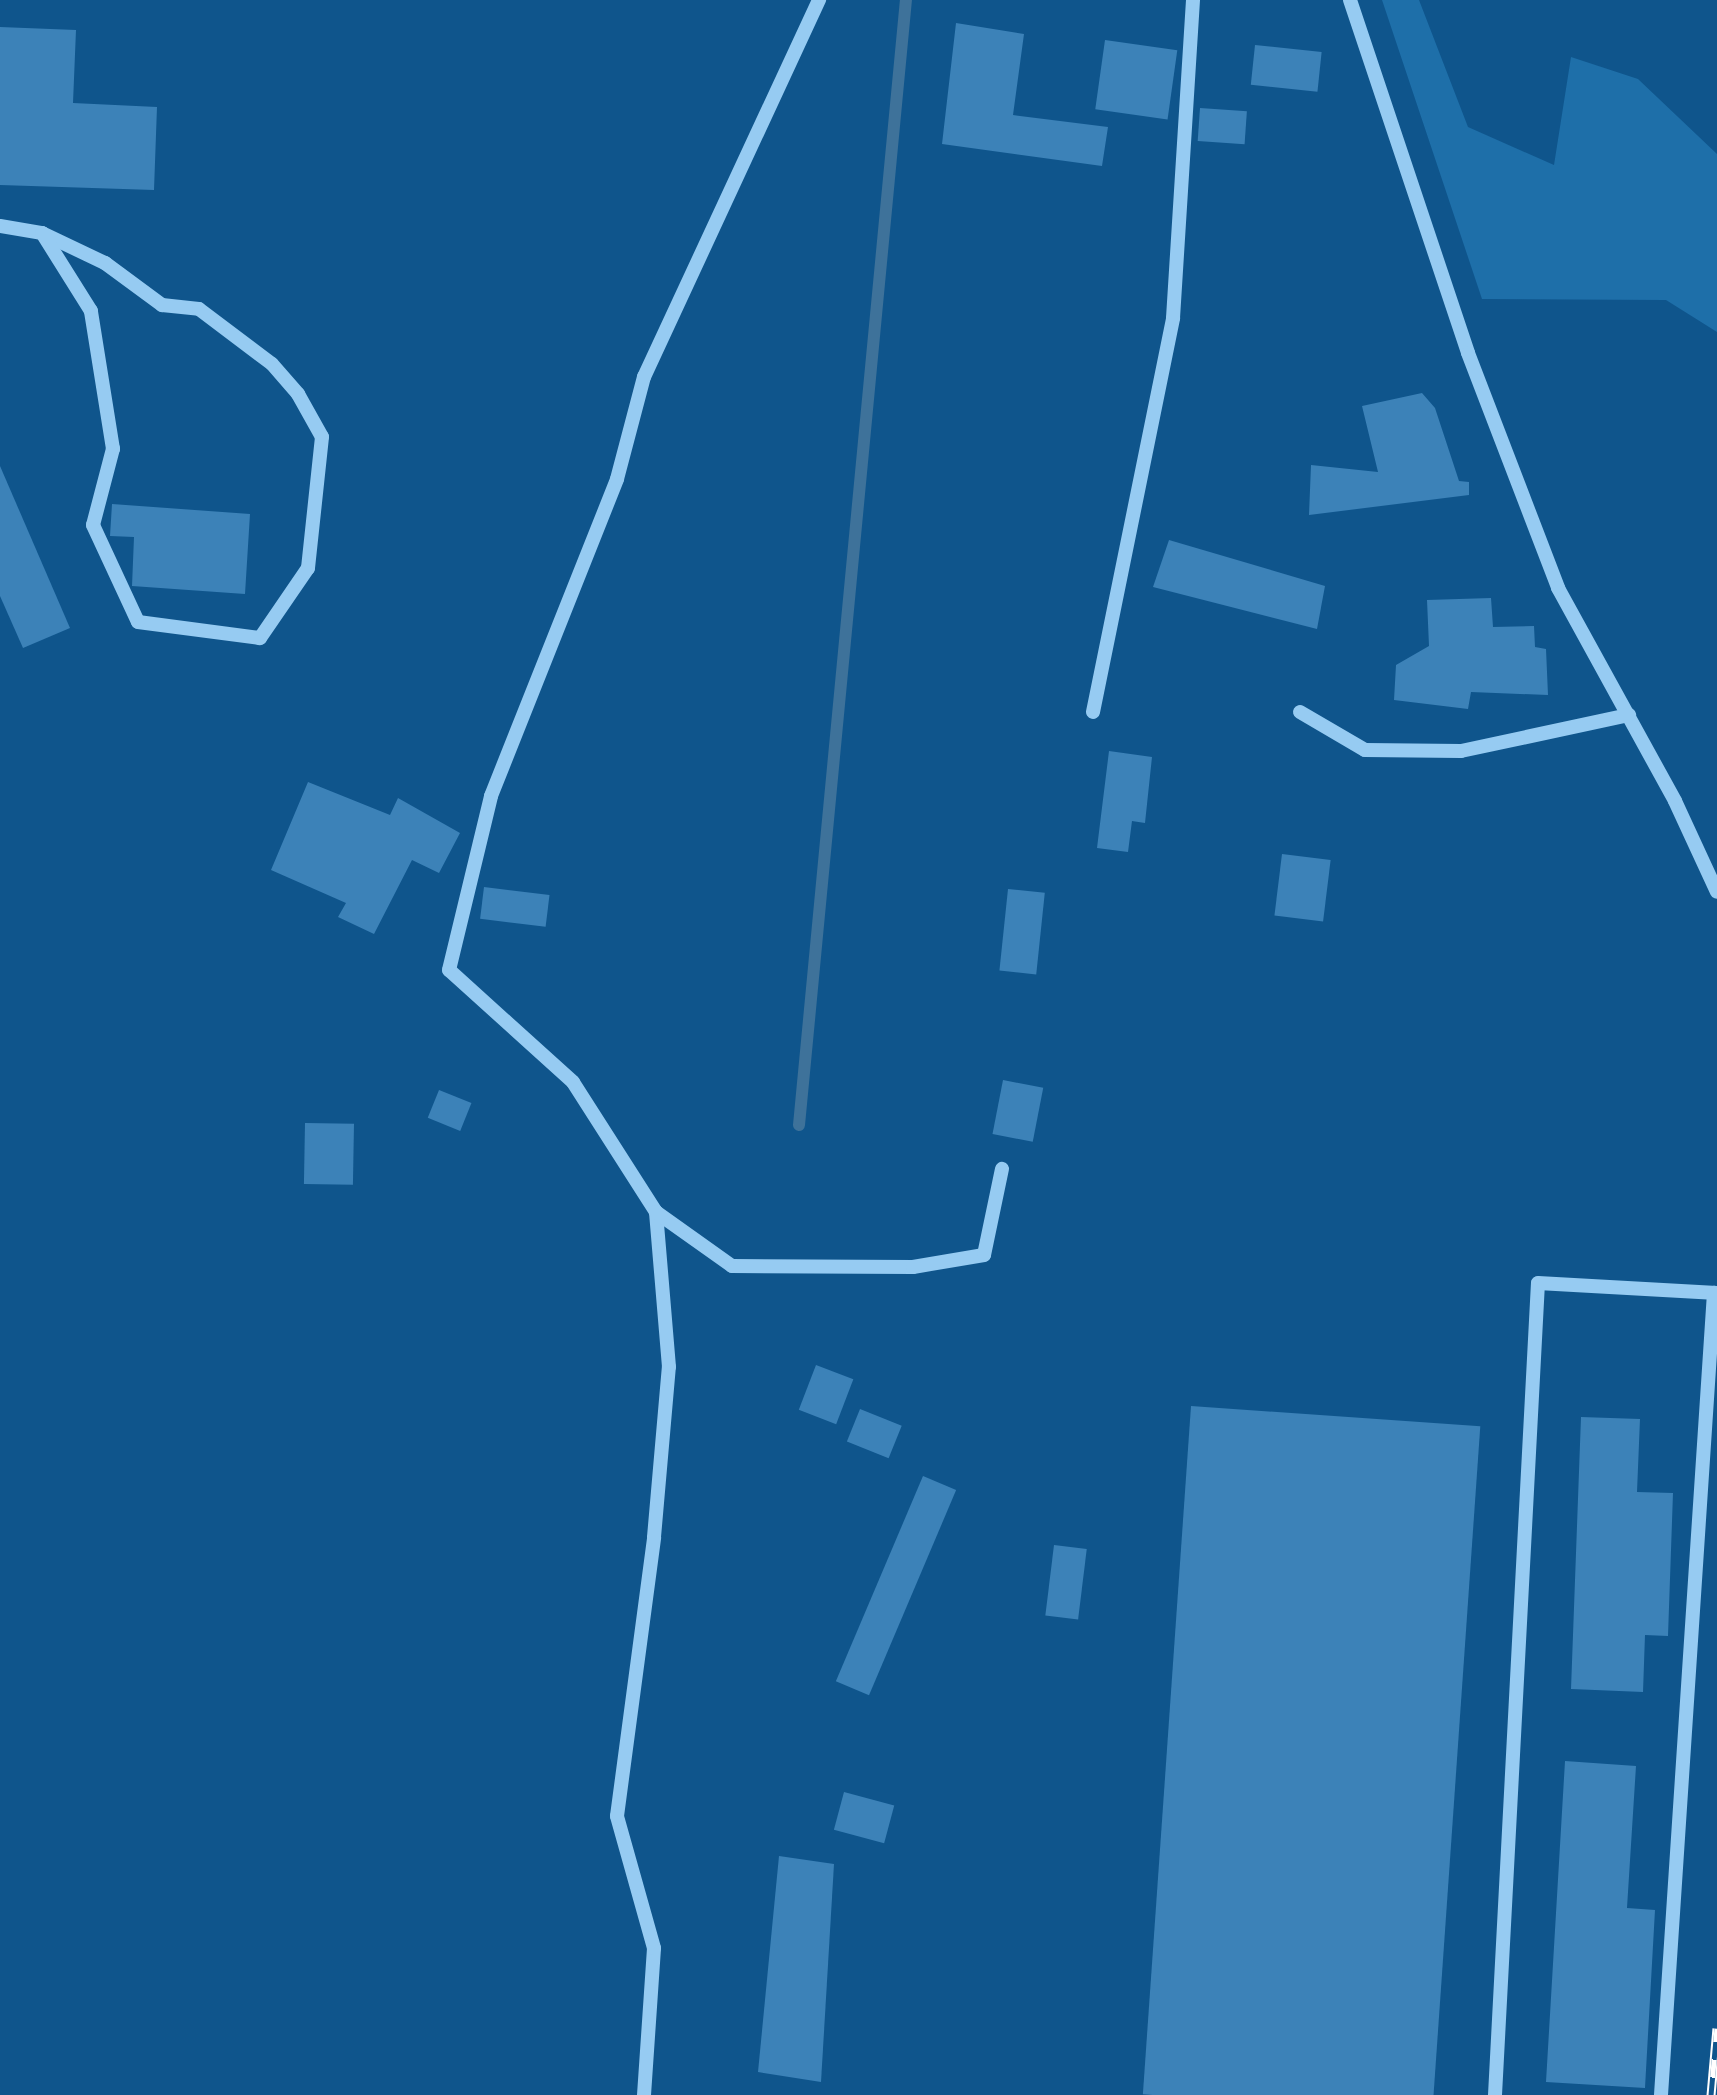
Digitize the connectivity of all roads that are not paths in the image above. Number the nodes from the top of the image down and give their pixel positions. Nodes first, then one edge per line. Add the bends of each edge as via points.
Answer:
1 (819, 0) edge
2 (1193, 0) edge
3 (1350, 0) edge
4 (0, 226) edge
5 (42, 233) junction
6 (1093, 712) dead end
7 (1300, 712) dead end
8 (1629, 715) junction
9 (1717, 892) edge
10 (1002, 1169) dead end
11 (656, 1212) junction
12 (1716, 1293) edge
13 (644, 2095) edge
14 (1495, 2095) edge
15 (1661, 2095) edge

1 - 11 street via 644,377 617,479 491,796 449,970 573,1082
2 - 6 street via 1173,318
3 - 8 street via 1468,353 1552,573
4 - 5 street
5 - 5 street via 91,311 113,449 93,525 138,622 260,638 308,568 322,437 272,364 199,309 162,305 105,263
7 - 8 street via 1365,750 1461,751
8 - 9 street
10 - 11 street via 984,1255 913,1267 732,1266
11 - 13 street via 669,1367 654,1537 617,1816 654,1948
12 - 14 street via 1538,1283
12 - 15 street

